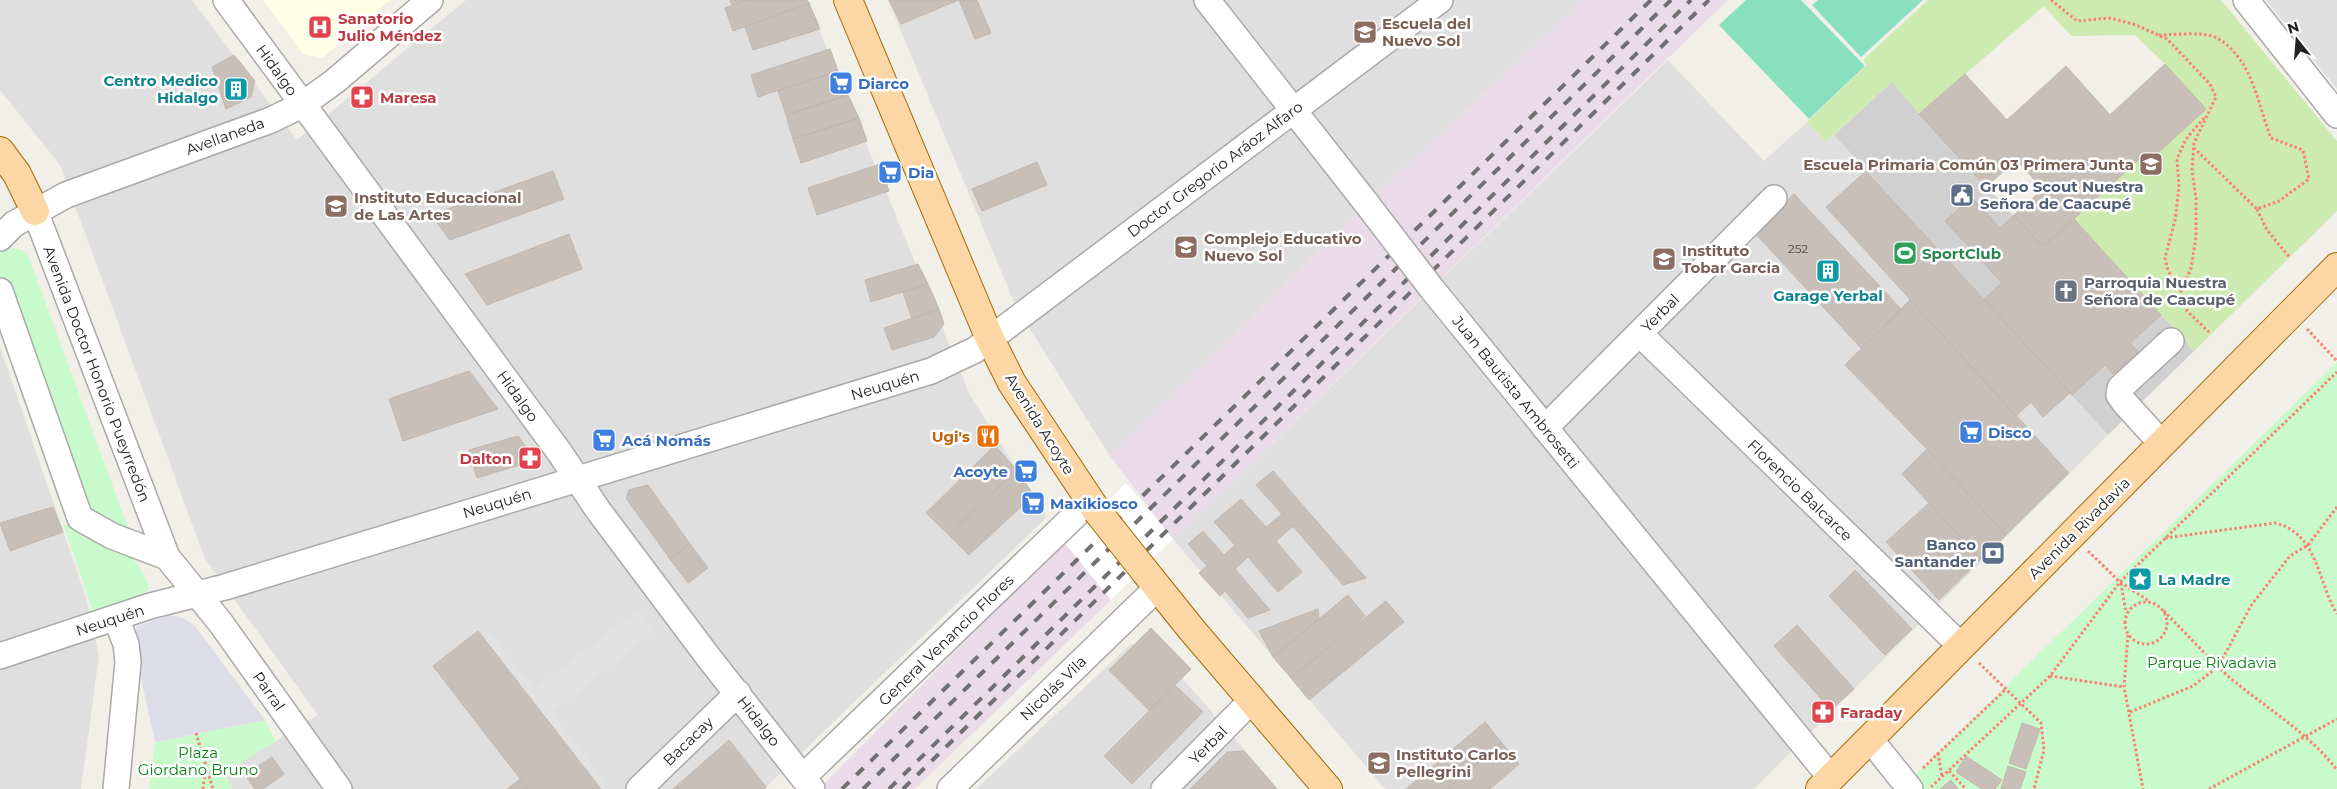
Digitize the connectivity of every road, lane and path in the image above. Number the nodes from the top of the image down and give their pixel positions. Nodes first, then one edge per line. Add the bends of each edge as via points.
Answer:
1 (226, 0) edge
2 (430, 0) edge
3 (848, 0) edge
4 (1207, 0) edge
5 (1440, 0) edge
6 (2051, 0) edge
7 (2246, 0) edge
8 (2158, 36) junction
9 (302, 105) junction
10 (1292, 110) junction
11 (2337, 114) edge
12 (2206, 116) junction
13 (2194, 148) junction
14 (0, 151) edge
15 (1774, 198) dead end
16 (2257, 209) junction
17 (35, 211) junction
18 (0, 238) edge
19 (2290, 258) dead end
20 (2337, 267) edge
21 (0, 290) edge
22 (2181, 291) junction
23 (1640, 334) junction
24 (2211, 334) dead end
25 (990, 339) junction
26 (2172, 341) dead end
27 (2321, 345) dead end
28 (2337, 361) edge
29 (2337, 372) edge
30 (1545, 428) junction
31 (2162, 444) junction
32 (578, 478) junction
33 (1093, 507) junction
34 (2337, 507) edge
35 (2071, 536) junction
36 (2165, 538) junction
37 (2308, 544) junction
38 (167, 557) junction
39 (1150, 578) junction
40 (2120, 582) junction
41 (198, 593) junction
42 (2150, 602) junction
43 (2162, 610) junction
44 (2126, 614) junction
45 (2337, 614) edge
46 (116, 618) junction
47 (2128, 635) junction
48 (1961, 646) junction
49 (0, 656) edge
50 (2218, 666) junction
51 (2050, 676) junction
52 (2124, 687) junction
53 (2006, 689) junction
54 (738, 694) junction
55 (1252, 700) junction
56 (2020, 703) junction
57 (2130, 712) junction
58 (2337, 719) edge
59 (196, 734) dead end
60 (2306, 737) junction
61 (1870, 739) junction
62 (1938, 753) junction
63 (206, 770) junction
64 (2337, 770) edge
65 (1949, 771) junction
66 (1942, 777) junction
67 (808, 783) edge
68 (1826, 783) edge
69 (1915, 787) edge
70 (116, 789) edge
71 (203, 789) edge
72 (212, 789) edge
73 (339, 789) edge
74 (639, 789) edge
75 (950, 789) edge
76 (1164, 789) edge
77 (1328, 789) edge
78 (1966, 789) edge
79 (2034, 789) edge
80 (2143, 789) edge
81 (2208, 789) edge

1 - 9 street, Hidalgo
2 - 9 street, Avellaneda
3 - 25 main road, Avenida Acoyte
4 - 10 street, Juan Bautista Ambrosetti
5 - 10 street, Doctor Gregorio Aráoz Alfaro
6 - 8 path via 2077,21 2110,18 2136,25
7 - 11 street
8 - 12 path via 2168,40 2210,84 2216,97
8 - 16 path via 2216,37 2240,59 2253,82 2271,138 2303,150 2309,179 2279,201
9 - 17 street, Avellaneda via 271,120 66,194
9 - 32 street, Hidalgo
10 - 25 street, Doctor Gregorio Aráoz Alfaro
10 - 30 street, Juan Bautista Ambrosetti, bridge
12 - 13 path
12 - 22 path via 2186,139 2177,160 2179,187 2175,220 2165,258 2168,271
13 - 16 path
13 - 22 path via 2192,171 2196,237 2191,268
14 - 17 main road, Avenida Doctor Honorio Pueyrredón via 17,174
15 - 23 street, Yerbal
16 - 19 path via 2267,230
17 - 18 street, Avellaneda via 14,224
17 - 38 street, Avenida Doctor Honorio Pueyrredón
20 - 31 main road, Avenida Rivadavia
21 - 38 street via 80,518 112,536
22 - 24 path via 2187,311
23 - 30 street, Yerbal
23 - 48 street, Florencio Balcarce
25 - 32 street, Neuquén via 975,350 931,371
25 - 33 main road, Avenida Acoyte via 1012,382
26 - 31 street via 2120,388 2124,402
27 - 28 path
29 - 36 path
30 - 68 street, Juan Bautista Ambrosetti
31 - 35 main road, Avenida Rivadavia
32 - 41 street, Neuquén
32 - 54 street, Hidalgo via 604,518
33 - 39 main road, Avenida Acoyte, bridge
33 - 67 street, General Venancio Flores
34 - 37 path
35 - 40 path
35 - 48 main road, Avenida Rivadavia
36 - 37 path via 2275,522 2285,525
36 - 40 path
37 - 45 path
37 - 50 path via 2290,556 2252,604
38 - 41 street, Avenida Doctor Honorio Pueyrredón
39 - 55 main road, Avenida Acoyte
39 - 75 street, Nicolás Vila
40 - 42 path
40 - 44 path
40 - 51 path
41 - 46 street, Neuquén
41 - 73 street, Parral
42 - 43 path
42 - 44 path via 2136,604
43 - 47 path via 2167,624 2156,641 2140,643
43 - 50 path
44 - 47 path via 2124,621
46 - 49 street, Neuquén
46 - 70 street via 126,644 128,662
47 - 52 path
48 - 53 path
48 - 61 main road, Avenida Rivadavia
50 - 57 path via 2193,686
50 - 60 path via 2242,689
51 - 52 path
51 - 56 path
52 - 57 path
53 - 56 path
53 - 62 path
54 - 67 street, Hidalgo
54 - 74 street, Bacacay
55 - 76 street, Yerbal
55 - 77 main road, Avenida Acoyte
56 - 65 path
56 - 79 path via 2041,723 2044,750
57 - 80 path
58 - 60 path
59 - 63 path
60 - 64 path
60 - 81 path
61 - 68 main road, Avenida Rivadavia
61 - 69 street
62 - 66 path
62 - 69 path
63 - 71 path
63 - 72 path
65 - 66 path
65 - 78 path
66 - 69 path

